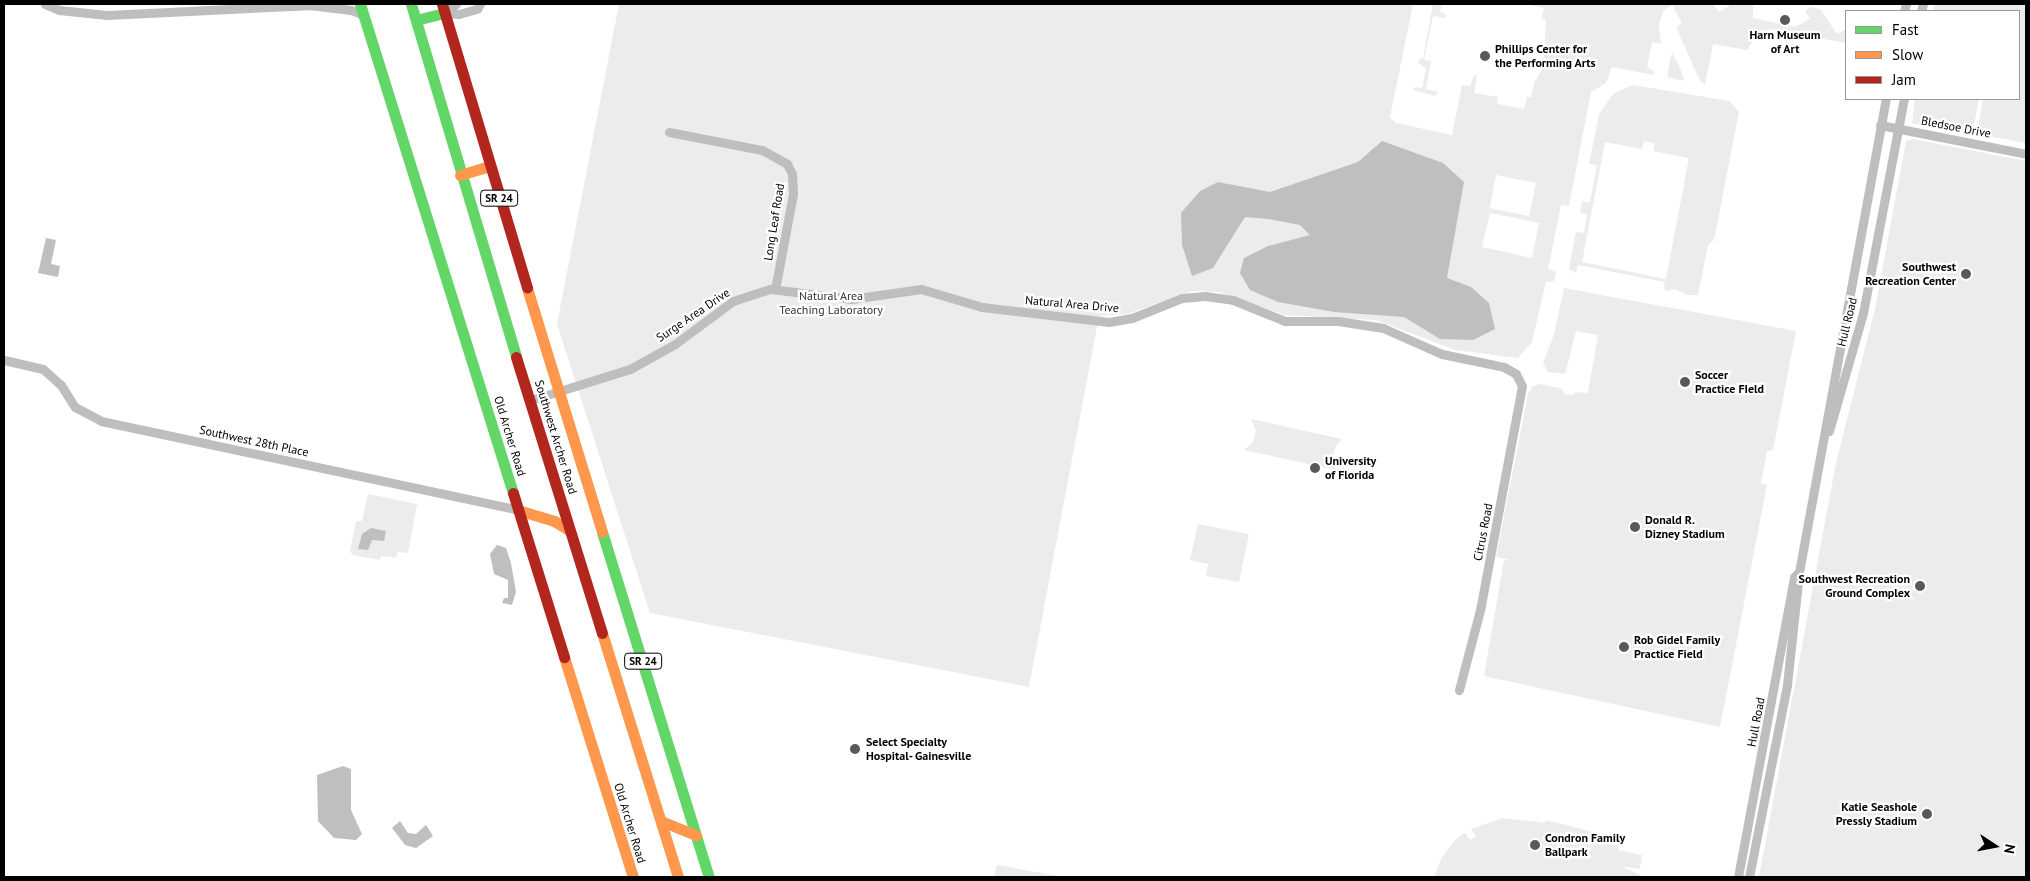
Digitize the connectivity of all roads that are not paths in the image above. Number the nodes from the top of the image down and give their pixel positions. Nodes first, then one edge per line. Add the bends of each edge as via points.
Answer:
1 (45, 4) edge
2 (360, 4) edge
3 (411, 4) edge
4 (456, 4) edge
5 (480, 4) edge
6 (443, 8) edge
7 (364, 16) junction
8 (416, 20) junction
9 (1886, 100) edge
10 (1904, 100) edge
11 (1880, 125) junction
12 (1898, 129) junction
13 (669, 132) dead end
14 (2026, 154) edge
15 (489, 166) junction
16 (460, 175) junction
17 (775, 289) junction
18 (876, 296) joint
19 (4, 360) edge
20 (1518, 378) joint
21 (559, 391) junction
22 (530, 400) junction
23 (1820, 460) junction
24 (518, 510) junction
25 (569, 530) junction
26 (1799, 572) junction
27 (1459, 690) dead end
28 (661, 821) junction
29 (696, 835) junction
30 (633, 877) edge
31 (678, 877) edge
32 (709, 877) edge
33 (1738, 877) edge
34 (1749, 877) edge

1 - 7 street via 60,10 107,15 309,5 351,10
2 - 7 main road, Old Archer Road
3 - 8 main road, Southwest Archer Road / SR 24
4 - 6 street
5 - 6 street via 477,9 459,14
6 - 8 main road
6 - 15 main road, Southwest Archer Road / SR 24
7 - 24 main road, Old Archer Road
8 - 16 main road, Southwest Archer Road / SR 24
9 - 11 street, Hull Road
10 - 12 street, Hull Road
11 - 12 street, Bledsoe Drive
11 - 23 street, Hull Road
12 - 14 street, Bledsoe Drive
12 - 23 street, Hull Road via 1863,314
13 - 17 street, Long Leaf Road via 762,150 780,157 787,164 792,174 793,194
15 - 16 main road
15 - 21 main road, Southwest Archer Road / SR 24
16 - 22 main road, Southwest Archer Road / SR 24
17 - 18 street, Surge Area Drive via 849,299
17 - 21 street, Surge Area Drive via 733,301 679,341 630,369
18 - 20 street, Natural Area Drive via 924,290 982,307 1109,322 1128,320 1186,297 1218,297 1285,321 1333,320 1376,326 1440,353 1504,367
19 - 24 street, Southwest 28th Place via 43,369 61,384 75,407 101,421
20 - 27 street, Citrus Road via 1522,398 1481,606
21 - 22 street, Surge Area Drive
21 - 29 main road, Southwest Archer Road / SR 24
22 - 25 main road, Southwest Archer Road / SR 24
23 - 26 street, Hull Road
24 - 25 main road
24 - 30 main road, Old Archer Road
25 - 28 main road, Southwest Archer Road / SR 24
26 - 33 street, Hull Road via 1794,577
26 - 34 street, Hull Road via 1787,685
28 - 29 main road
28 - 31 main road, Southwest Archer Road / SR 24
29 - 32 main road, Southwest Archer Road / SR 24

